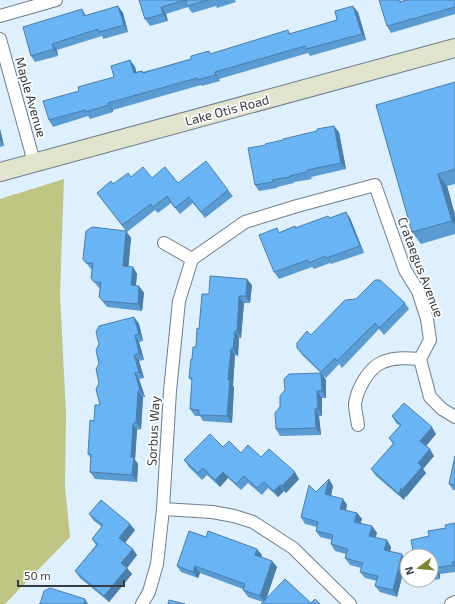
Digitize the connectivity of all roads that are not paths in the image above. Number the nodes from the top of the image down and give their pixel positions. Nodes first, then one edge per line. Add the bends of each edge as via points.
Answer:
1 (56, 0) edge
2 (0, 16) edge
3 (0, 40) edge
4 (455, 48) edge
5 (34, 162) junction
6 (0, 172) edge
7 (164, 243) dead end
8 (192, 259) junction
9 (420, 358) junction
10 (455, 417) edge
11 (358, 425) dead end
12 (163, 509) junction
13 (455, 602) edge
14 (142, 604) edge
15 (350, 604) edge
16 (452, 604) edge

1 - 2 street
3 - 5 street, Maple Avenue
4 - 5 main road, Lake Otis Road
5 - 6 main road, Lake Otis Road
7 - 8 street
8 - 9 street, Crataegus Avenue via 245,222 375,185 405,270 418,291 428,319 430,340
8 - 12 street, Sorbus Way via 179,301
9 - 10 street via 430,397
9 - 11 street via 382,362 370,372 359,388 355,404
12 - 14 street, Sorbus Way via 157,564 149,592
12 - 15 street via 212,512 253,522 293,548
13 - 16 street

